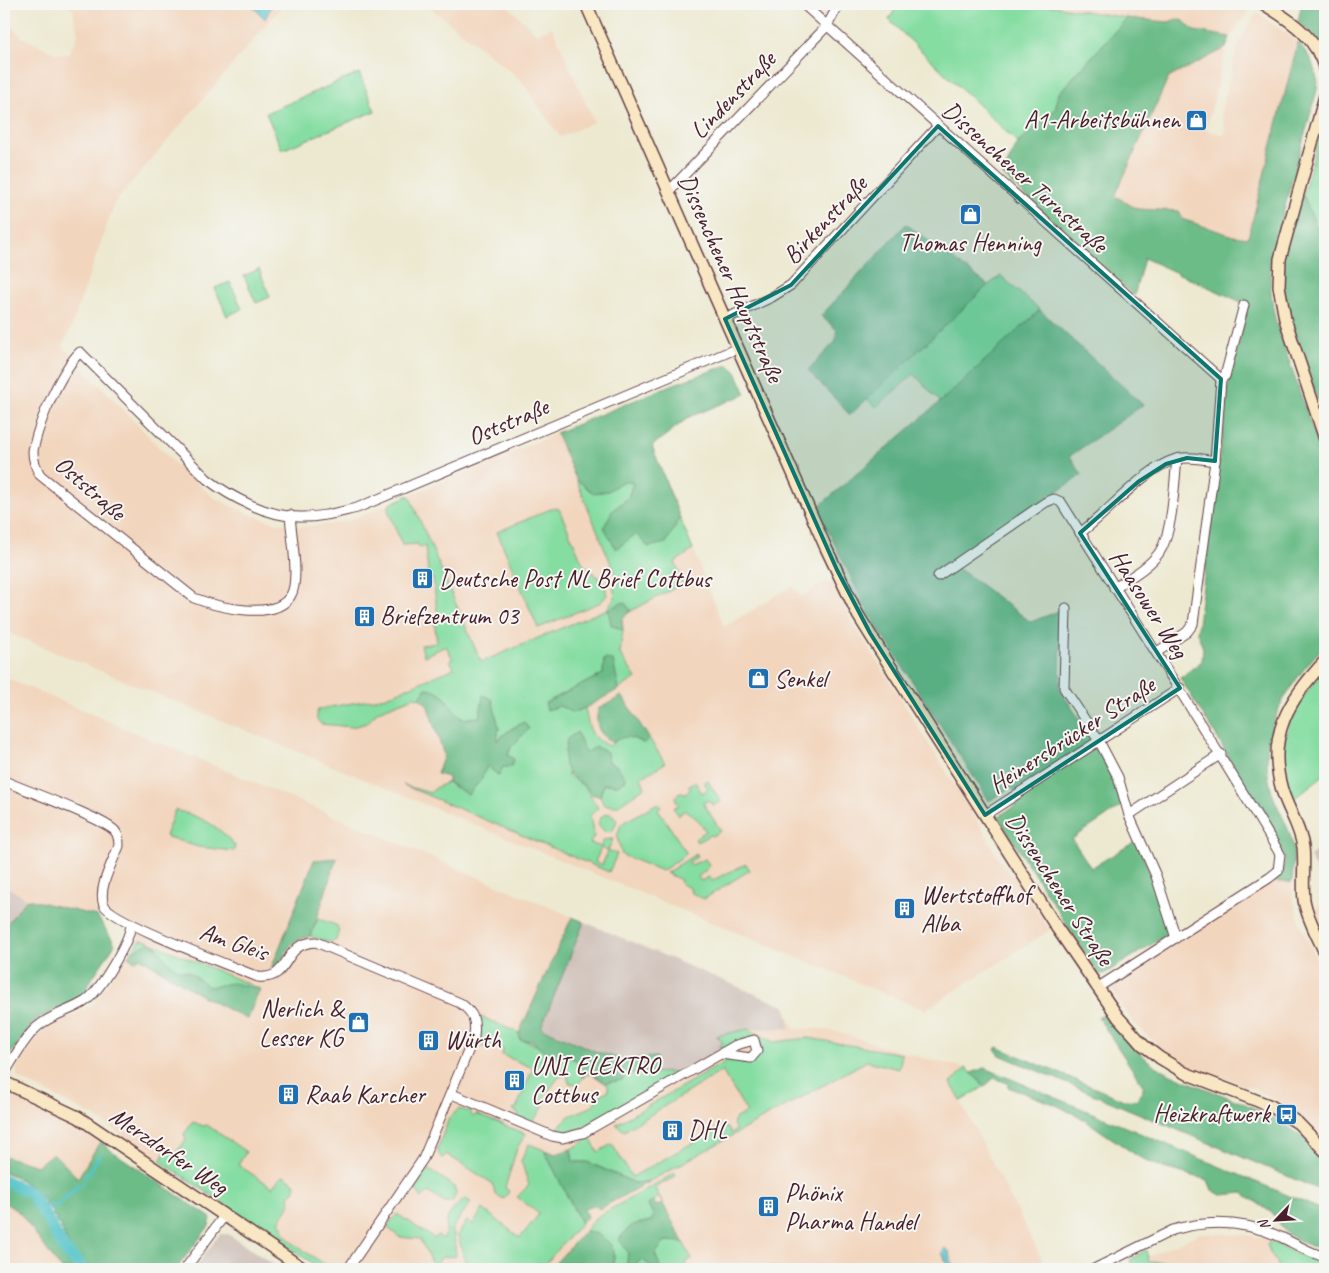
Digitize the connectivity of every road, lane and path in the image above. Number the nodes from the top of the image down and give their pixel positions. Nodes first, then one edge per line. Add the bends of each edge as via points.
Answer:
1 (586, 4) edge
2 (803, 4) edge
3 (840, 4) edge
4 (1264, 4) edge
5 (827, 26) junction
6 (1325, 71) edge
7 (1325, 96) edge
8 (938, 126) junction
9 (669, 192) junction
10 (1244, 305) dead end
11 (725, 319) junction
12 (738, 348) junction
13 (1221, 379) junction
14 (1325, 438) edge
15 (1177, 459) junction
16 (1215, 461) junction
17 (290, 515) junction
18 (1080, 533) junction
19 (837, 570) joint
20 (938, 576) dead end
21 (1114, 588) junction
22 (1066, 608) dead end
23 (1157, 652) junction
24 (1325, 661) edge
25 (1180, 688) junction
26 (1099, 741) junction
27 (1221, 754) junction
28 (4, 781) edge
29 (985, 815) junction
30 (1128, 815) junction
31 (131, 924) junction
32 (1176, 938) junction
33 (1325, 953) edge
34 (1097, 988) junction
35 (721, 1054) dead end
36 (4, 1074) edge
37 (4, 1082) edge
38 (452, 1094) junction
39 (1325, 1151) edge
40 (224, 1216) junction
41 (1325, 1257) edge
42 (185, 1269) edge
43 (304, 1269) edge
44 (348, 1269) edge
45 (1094, 1269) edge

1 - 9 main road, Dissenchener Hauptstraße
2 - 5 street, Dissenchener Turnstraße
3 - 5 street, Lindenstraße
4 - 6 main road via 1303,32 1316,47
5 - 8 street, Dissenchener Turnstraße
5 - 9 street, Lindenstraße
7 - 14 main road via 1279,270 1285,319
8 - 11 street, Birkenstraße via 791,285
8 - 13 street, Dissenchener Turnstraße
9 - 11 main road, Dissenchener Hauptstraße
10 - 13 street via 1225,376
11 - 12 main road, Dissenchener Hauptstraße
12 - 17 street, Oststraße via 357,508 319,516
12 - 19 main road, Dissenchener Hauptstraße
13 - 16 street
15 - 16 street
15 - 18 street via 1138,482 1101,518
15 - 21 street via 1167,530 1160,552 1147,566
16 - 23 street via 1194,624
17 - 17 street, Oststraße via 245,502 207,480 80,352 64,373 34,446 35,467 52,487 194,598 259,611 272,610 283,603 291,596 294,583
18 - 20 street, Haasower Weg via 1061,502 1050,500
18 - 21 street, Haasower Weg
19 - 29 main road, Dissenchener Straße via 866,627
21 - 23 street, Haasower Weg
22 - 26 street via 1064,688
23 - 25 street, Haasower Weg
24 - 33 main road via 1288,708 1280,727 1277,770 1303,848 1304,901
25 - 26 street, Heinersbrücker Straße
25 - 27 street, Haasower Weg
26 - 29 street, Heinersbrücker Straße
26 - 30 street via 1118,777
27 - 30 street
27 - 32 street, Haasower Weg via 1280,854 1278,871
28 - 31 street, Am Gleis via 116,832 119,846 103,899 109,912
29 - 34 main road, Dissenchener Straße
30 - 32 street via 1156,876
31 - 36 street via 120,954 93,994 36,1028
31 - 38 street, Am Gleis via 258,977 269,978 280,972 290,952 306,942 316,942 460,1003 471,1011 476,1021 474,1037
32 - 34 street
34 - 39 main road, Dissenchener Straße via 1130,1032 1160,1058 1184,1073 1271,1106 1298,1123
35 - 38 street via 574,1136 552,1136
37 - 40 main road, Merzdorfer Weg via 78,1117
38 - 44 street, Am Gleis via 423,1160
40 - 42 street
40 - 43 main road, Merzdorfer Weg
41 - 45 street via 1260,1230 1222,1222 1173,1230

